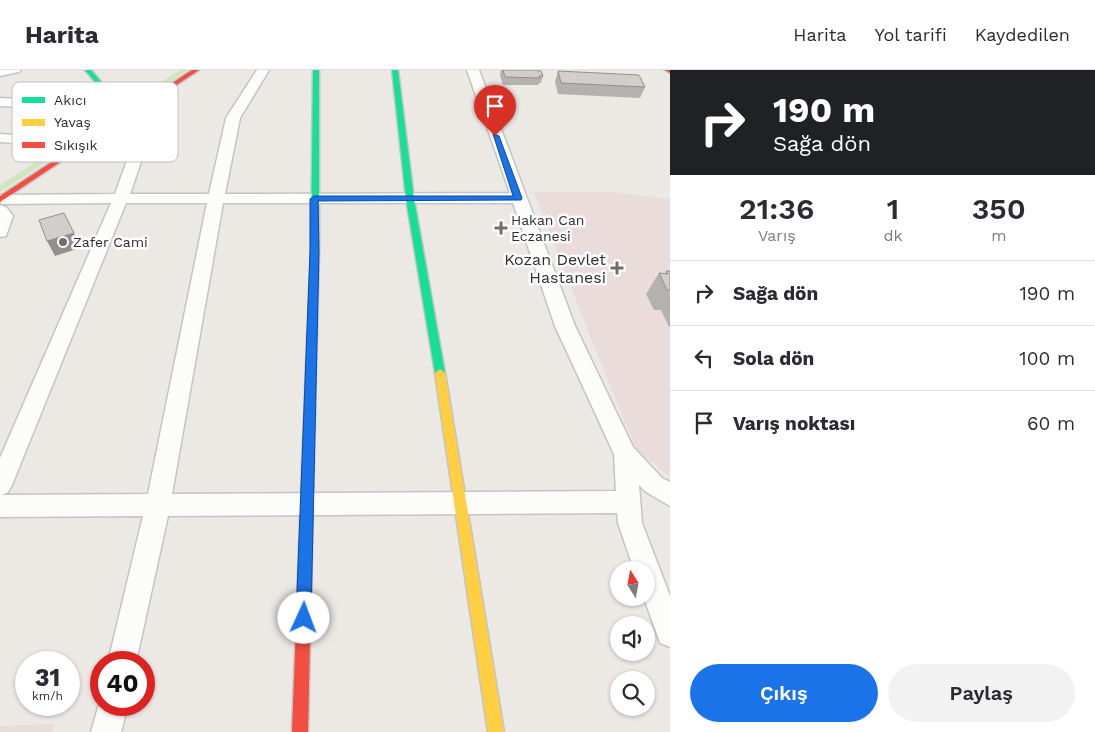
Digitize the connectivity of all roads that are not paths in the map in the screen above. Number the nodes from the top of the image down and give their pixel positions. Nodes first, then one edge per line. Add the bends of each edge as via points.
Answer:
1 (16, 70) edge
2 (196, 70) edge
3 (263, 70) edge
4 (316, 70) edge
5 (395, 70) edge
6 (473, 70) edge
7 (90, 71) edge
8 (0, 72) edge
9 (103, 82) edge
10 (171, 82) edge
11 (52, 162) edge
12 (133, 162) edge
13 (410, 198) junction
14 (518, 198) junction
15 (120, 199) junction
16 (216, 199) junction
17 (314, 199) junction
18 (0, 203) edge
19 (0, 232) edge
20 (625, 454) junction
21 (0, 485) edge
22 (670, 496) edge
23 (629, 502) junction
24 (459, 503) junction
25 (307, 505) junction
26 (0, 506) edge
27 (158, 506) junction
28 (670, 633) edge
29 (125, 651) edge
30 (110, 716) edge
31 (106, 732) edge
32 (300, 732) edge
33 (496, 732) edge

1 - 8 street
2 - 10 main road
3 - 16 street via 233,118
4 - 17 main road
5 - 13 main road
6 - 14 street
7 - 9 main road
11 - 18 main road
12 - 15 street
13 - 14 street
13 - 17 street
13 - 24 main road
14 - 20 street via 565,326
15 - 16 street
15 - 18 street
15 - 21 street
16 - 17 street
16 - 27 street
17 - 25 main road
18 - 19 street via 5,216
20 - 22 street via 654,485
20 - 23 street
23 - 24 street
23 - 28 street via 630,523
24 - 25 street
24 - 33 main road
25 - 27 street
25 - 32 main road
26 - 27 street
27 - 29 street
30 - 31 street

